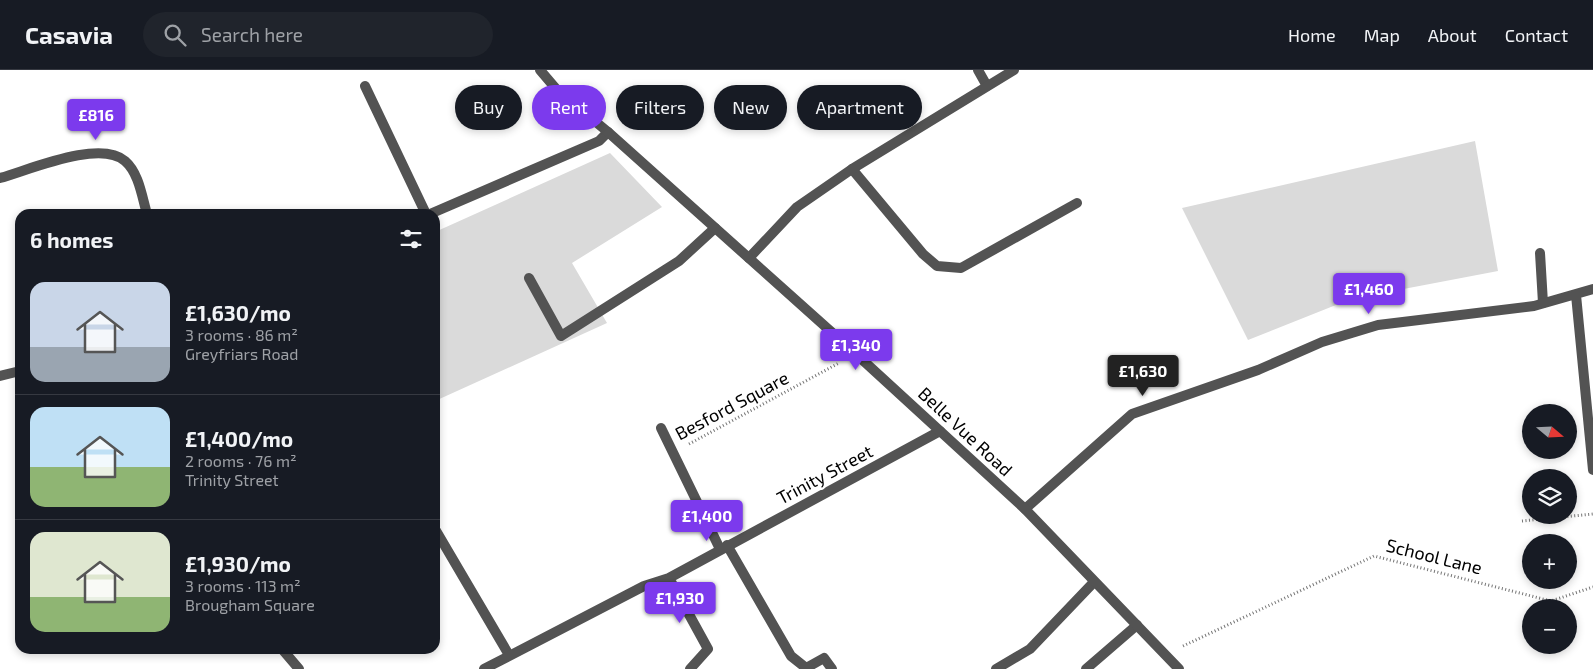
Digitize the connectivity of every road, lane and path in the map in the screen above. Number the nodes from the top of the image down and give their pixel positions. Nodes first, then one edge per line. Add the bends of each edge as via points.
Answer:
1 (540, 70) edge
2 (978, 70) edge
3 (1014, 70) edge
4 (365, 86) dead end
5 (987, 86) junction
6 (608, 132) junction
7 (852, 169) junction
8 (0, 178) edge
9 (1077, 203) dead end
10 (145, 209) edge
11 (424, 209) edge
12 (440, 210) edge
13 (714, 228) junction
14 (1540, 253) dead end
15 (749, 258) junction
16 (529, 278) dead end
17 (1593, 289) edge
18 (1576, 295) junction
19 (1544, 303) junction
20 (856, 354) junction
21 (15, 372) edge
22 (0, 376) edge
23 (661, 428) dead end
24 (940, 431) junction
25 (673, 453) junction
26 (1592, 457) edge
27 (1593, 470) edge
28 (1025, 509) junction
29 (1593, 514) edge
30 (1577, 516) edge
31 (440, 538) edge
32 (724, 547) junction
33 (669, 578) junction
34 (1094, 582) junction
35 (1593, 587) edge
36 (1137, 625) junction
37 (1166, 653) junction
38 (286, 654) edge
39 (509, 655) junction
40 (299, 669) edge
41 (484, 669) edge
42 (690, 669) edge
43 (832, 669) edge
44 (996, 669) edge
45 (1086, 669) edge
46 (1179, 669) edge

1 - 6 street, Belle Vue Road via 564,96
2 - 5 street
3 - 5 street
4 - 11 street
5 - 7 street
6 - 12 street via 599,141
6 - 13 street, Belle Vue Road
7 - 9 street via 910,240 937,266 960,268
7 - 15 street via 797,207
8 - 10 street via 88,153 108,154 124,161 135,175
13 - 15 street, Belle Vue Road
13 - 16 street via 679,261 561,336
14 - 19 street
15 - 20 street, Belle Vue Road
17 - 18 street
18 - 19 street
18 - 26 street
19 - 28 street via 1378,325 1322,342 1258,370 1132,414
20 - 24 street, Belle Vue Road
20 - 25 path, Besford Square
21 - 22 street
23 - 25 street
24 - 28 street, Belle Vue Road
24 - 32 street, Trinity Street
25 - 32 street
26 - 27 street
28 - 34 street, Belle Vue Road
29 - 30 path
31 - 39 street
32 - 33 street, Trinity Street
32 - 43 street via 791,656 806,668 824,658
33 - 39 street, Trinity Street via 644,586
33 - 42 street via 708,649
34 - 36 street, Belle Vue Road
34 - 44 street via 1030,648
35 - 37 path, School Lane via 1551,601 1374,556
36 - 37 street, Belle Vue Road
36 - 45 street
37 - 46 street, Belle Vue Road
38 - 40 street
39 - 41 street, Trinity Street

